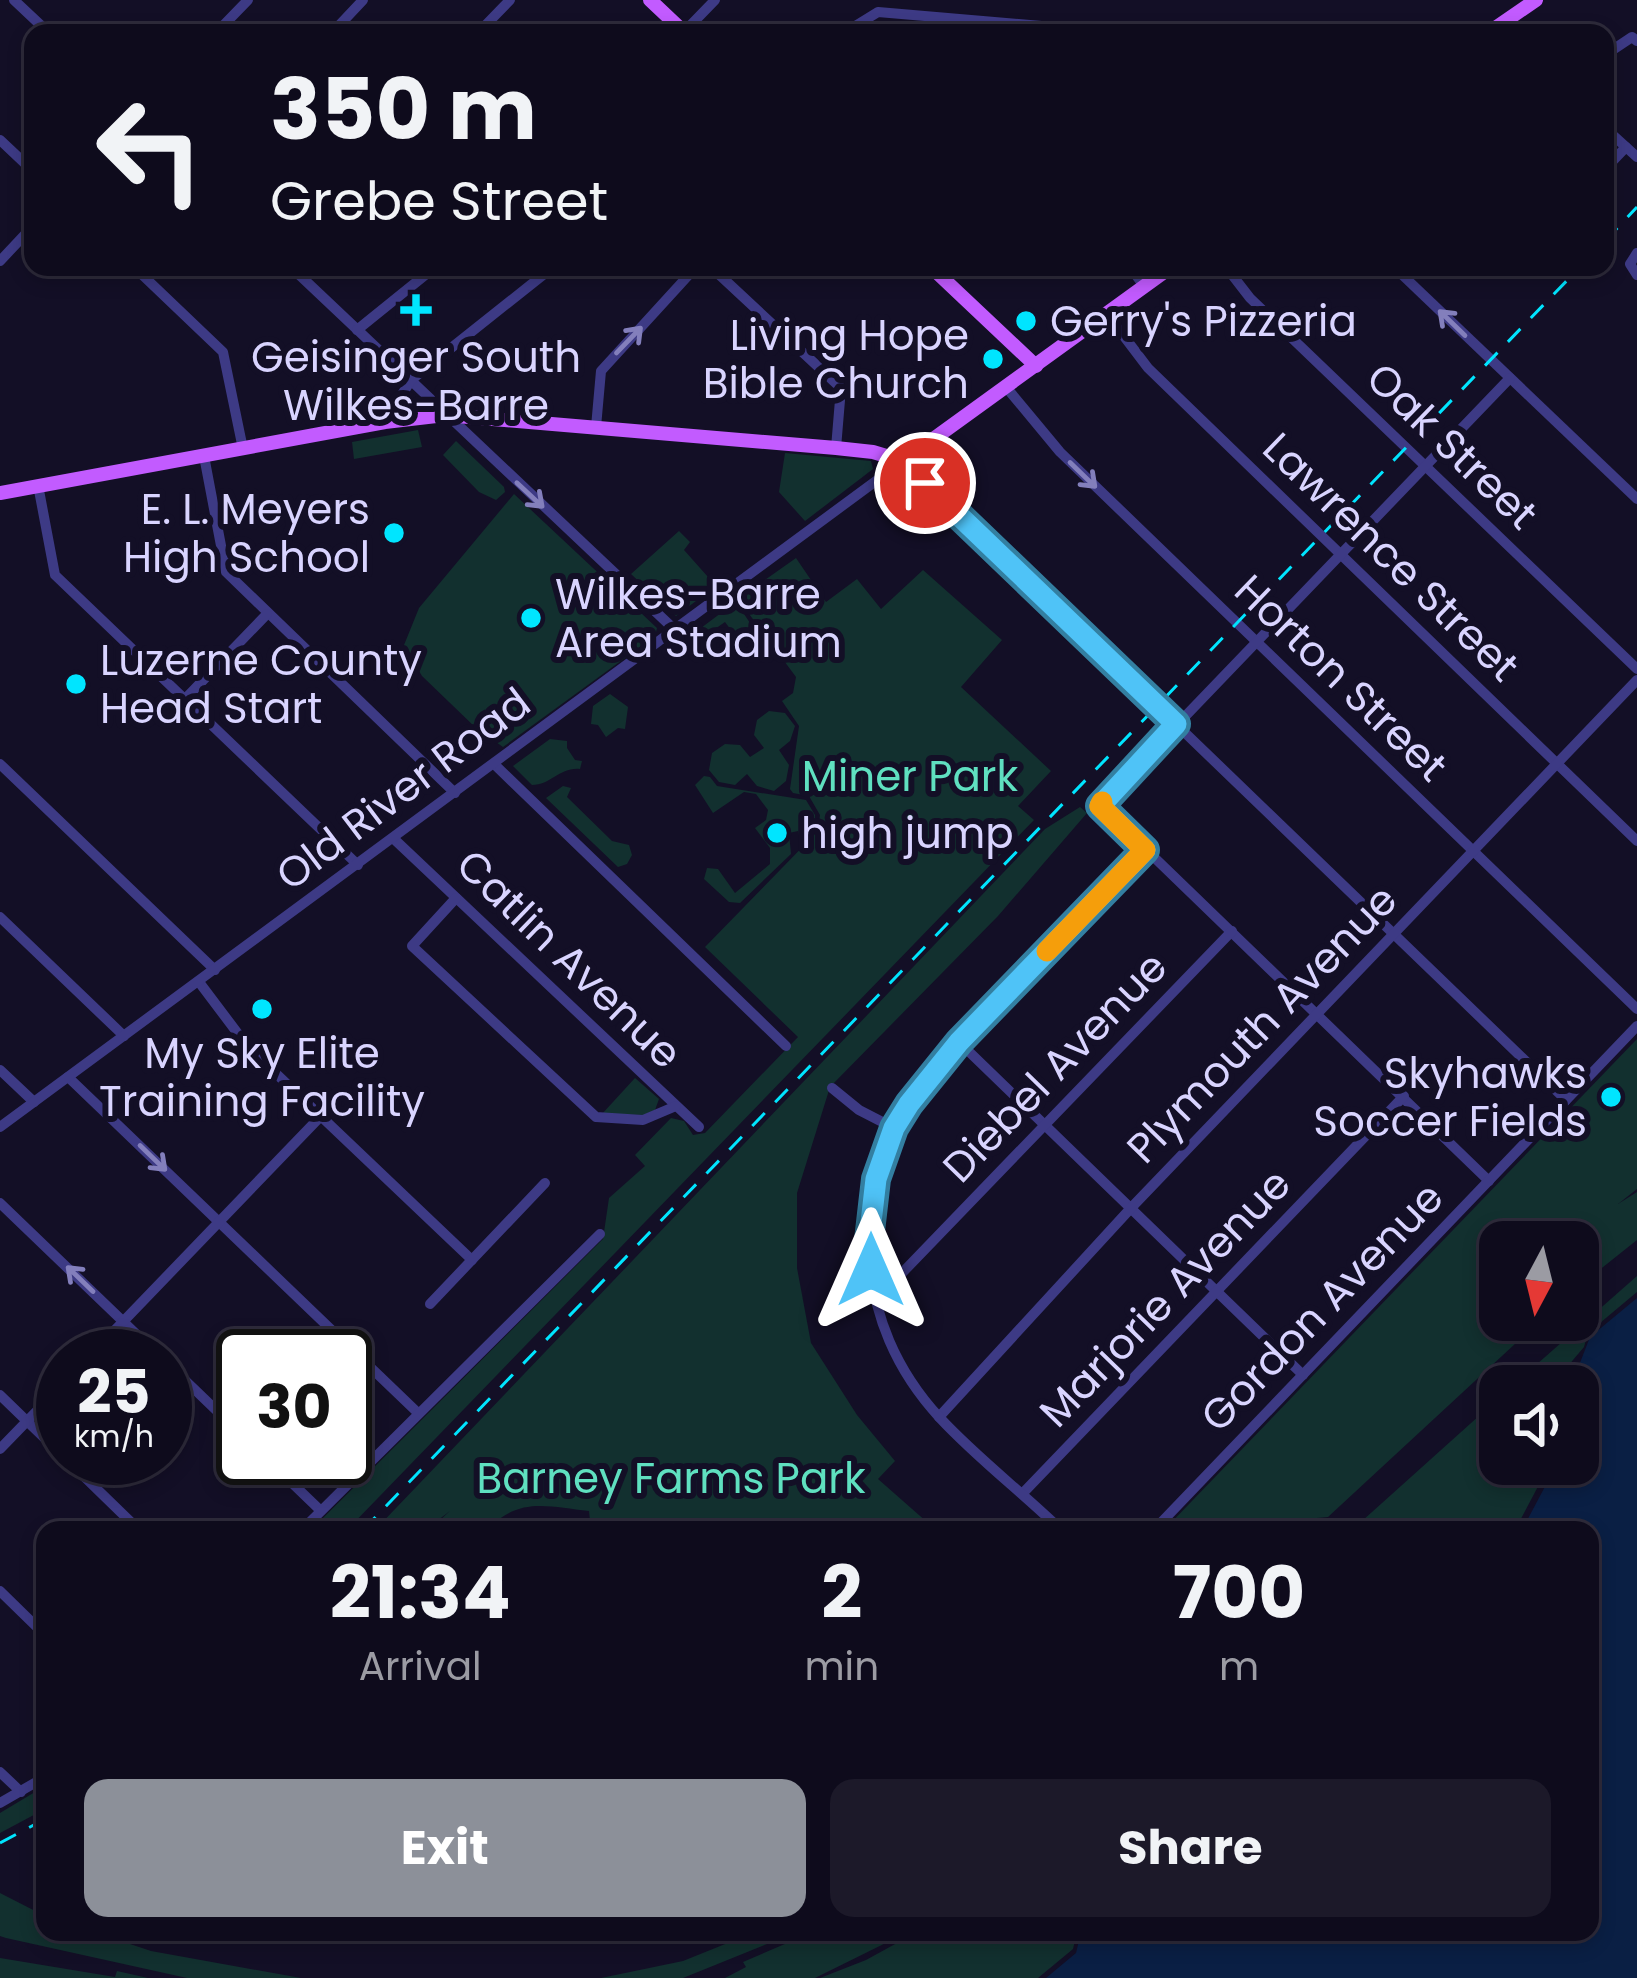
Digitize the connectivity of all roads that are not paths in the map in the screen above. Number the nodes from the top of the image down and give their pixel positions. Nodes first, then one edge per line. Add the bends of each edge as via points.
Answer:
1 (14, 0) edge
2 (248, 0) edge
3 (363, 0) edge
4 (510, 0) edge
5 (650, 0) edge
6 (715, 0) edge
7 (1536, 0) edge
8 (1508, 18) junction
9 (948, 19) junction
10 (39, 24) edge
11 (225, 24) edge
12 (340, 24) edge
13 (487, 24) edge
14 (675, 24) edge
15 (693, 24) edge
16 (859, 24) edge
17 (952, 24) edge
18 (1004, 24) edge
19 (1500, 24) edge
20 (1512, 24) edge
21 (1614, 137) edge
22 (0, 140) edge
23 (1626, 148) junction
24 (1637, 157) edge
25 (1614, 160) edge
26 (24, 163) edge
27 (24, 236) edge
28 (1637, 253) edge
29 (0, 261) edge
30 (1637, 275) edge
31 (143, 276) edge
32 (300, 276) edge
33 (424, 276) edge
34 (542, 276) edge
35 (687, 276) edge
36 (721, 276) edge
37 (941, 276) edge
38 (1137, 276) edge
39 (1158, 276) edge
40 (1233, 276) edge
41 (1403, 276) edge
42 (1144, 286) junction
43 (1107, 314) junction
44 (357, 330) junction
45 (1036, 366) junction
46 (1510, 378) junction
47 (411, 380) junction
48 (1006, 387) junction
49 (445, 416) junction
50 (386, 422) junction
51 (596, 427) junction
52 (836, 448) junction
53 (243, 449) junction
54 (204, 456) junction
55 (903, 461) junction
56 (1425, 465) junction
57 (38, 485) junction
58 (0, 493) edge
59 (1637, 499) edge
60 (1340, 554) junction
61 (267, 614) junction
62 (676, 631) junction
63 (1254, 641) junction
64 (1637, 668) edge
65 (1637, 680) edge
66 (185, 699) junction
67 (1176, 724) junction
68 (0, 764) edge
69 (494, 764) junction
70 (1557, 764) junction
71 (455, 793) junction
72 (394, 839) junction
73 (1637, 841) edge
74 (1145, 850) junction
75 (1474, 851) junction
76 (358, 865) junction
77 (456, 898) junction
78 (0, 917) edge
79 (1232, 931) junction
80 (1394, 934) junction
81 (215, 970) junction
82 (199, 982) junction
83 (1637, 1009) edge
84 (1317, 1014) junction
85 (1637, 1026) edge
86 (124, 1036) junction
87 (959, 1042) junction
88 (786, 1046) dead end
89 (0, 1070) edge
90 (68, 1077) junction
91 (832, 1088) dead end
92 (1404, 1096) junction
93 (1566, 1100) junction
94 (34, 1102) junction
95 (676, 1106) junction
96 (320, 1117) junction
97 (1046, 1126) junction
98 (0, 1127) edge
99 (699, 1127) dead end
100 (894, 1128) junction
101 (1490, 1181) junction
102 (544, 1183) dead end
103 (0, 1203) edge
104 (1131, 1208) junction
105 (218, 1221) junction
106 (600, 1234) dead end
107 (472, 1260) junction
108 (1217, 1290) junction
109 (876, 1300) junction
110 (430, 1304) dead end
111 (123, 1322) junction
112 (116, 1329) edge
113 (130, 1329) edge
114 (1303, 1375) junction
115 (192, 1388) edge
116 (0, 1395) edge
117 (216, 1410) edge
118 (36, 1412) edge
119 (417, 1412) junction
120 (939, 1417) junction
121 (27, 1421) junction
122 (36, 1430) edge
123 (0, 1449) edge
124 (93, 1485) edge
125 (294, 1485) edge
126 (1023, 1493) junction
127 (320, 1510) junction
128 (130, 1521) edge
129 (310, 1521) edge
130 (1052, 1521) edge
131 (1163, 1521) edge
132 (0, 1591) edge
133 (36, 1626) edge
134 (0, 1772) edge
135 (36, 1783) edge
136 (21, 1792) junction
137 (0, 1803) edge

1 - 10 street
2 - 11 street
3 - 12 street
4 - 13 street
5 - 14 main road
6 - 15 street
7 - 8 main road
8 - 19 main road
8 - 20 street
9 - 16 street via 878,12
9 - 17 street
9 - 18 street
21 - 23 street
22 - 26 street
23 - 24 street
23 - 25 street
27 - 29 street
28 - 30 street via 1630,264
31 - 53 street via 223,352
32 - 44 street
33 - 44 street
34 - 47 street
51 -> 35 street via 601,370
36 - 52 street via 841,388
37 - 45 main road
38 - 42 street
39 - 42 main road
40 - 56 street, Oak Street
46 -> 41 street
42 - 43 main road
43 - 45 main road
43 - 60 street, Lawrence Street via 1148,368
44 - 47 street
45 - 48 main road
46 - 56 street
46 - 59 street
47 - 49 street
47 - 50 street
48 - 55 main road
48 -> 63 street, Horton Street via 1060,452
49 - 50 main road
49 - 51 main road
49 -> 62 street
50 - 53 main road
51 - 52 main road
52 - 55 main road
53 - 54 main road
54 - 57 main road
54 - 61 street via 226,572
55 - 62 street, Old River Road
55 - 67 street
56 - 60 street
56 - 64 street, Oak Street
57 - 58 main road
57 - 66 street via 55,574
60 - 63 street
60 - 70 street, Lawrence Street
61 - 66 street
61 - 71 street
62 - 69 street, Old River Road
63 - 67 street
63 - 75 street, Horton Street
65 - 70 street, Plymouth Avenue
66 - 76 street
67 - 74 street via 1100,806
67 - 80 street
68 - 81 street
69 - 71 street, Old River Road
69 - 88 street
70 - 73 street, Lawrence Street
70 - 75 street, Plymouth Avenue
71 - 72 street, Old River Road
72 - 76 street, Old River Road
72 - 77 street, Catlin Avenue
74 - 79 street
74 - 87 street
75 - 80 street, Plymouth Avenue
75 - 83 street, Horton Street
76 - 81 street, Old River Road
77 - 95 street, Catlin Avenue
77 - 95 street via 412,946 596,1117 643,1120
78 - 86 street
79 - 84 street
79 - 97 street, Diebel Avenue
80 - 84 street, Plymouth Avenue
80 - 93 street
81 - 82 street, Old River Road
82 - 86 street, Old River Road
82 - 96 street via 248,1047
84 - 92 street
84 - 104 street, Plymouth Avenue
85 - 93 street, Gordon Avenue
86 - 90 street, Old River Road
87 - 97 street
87 - 100 street
89 - 94 street
90 - 94 street, Old River Road
90 -> 105 street
91 - 100 street
92 - 101 street
92 - 108 street, Marjorie Avenue
93 - 101 street, Gordon Avenue
94 - 98 street, Old River Road
95 - 99 street, Catlin Avenue
96 - 105 street
96 - 107 street
97 - 104 street
97 - 109 street, Diebel Avenue
100 - 109 street via 871,1200
101 - 114 street, Gordon Avenue
102 - 107 street
111 -> 103 street
104 - 108 street
104 - 120 street, Plymouth Avenue
105 - 111 street
105 - 119 street
106 - 119 street
107 - 110 street
108 - 114 street
108 - 126 street, Marjorie Avenue
109 - 120 street via 902,1367
111 - 112 street
111 - 113 street
114 - 131 street, Gordon Avenue
115 - 117 street
116 - 121 street
118 - 121 street
119 - 127 street
120 - 126 street
121 - 122 street
121 - 123 street
124 - 128 street
125 - 127 street
126 - 130 street
127 - 129 street
132 - 133 street
134 - 136 street
135 - 136 street
136 - 137 street

